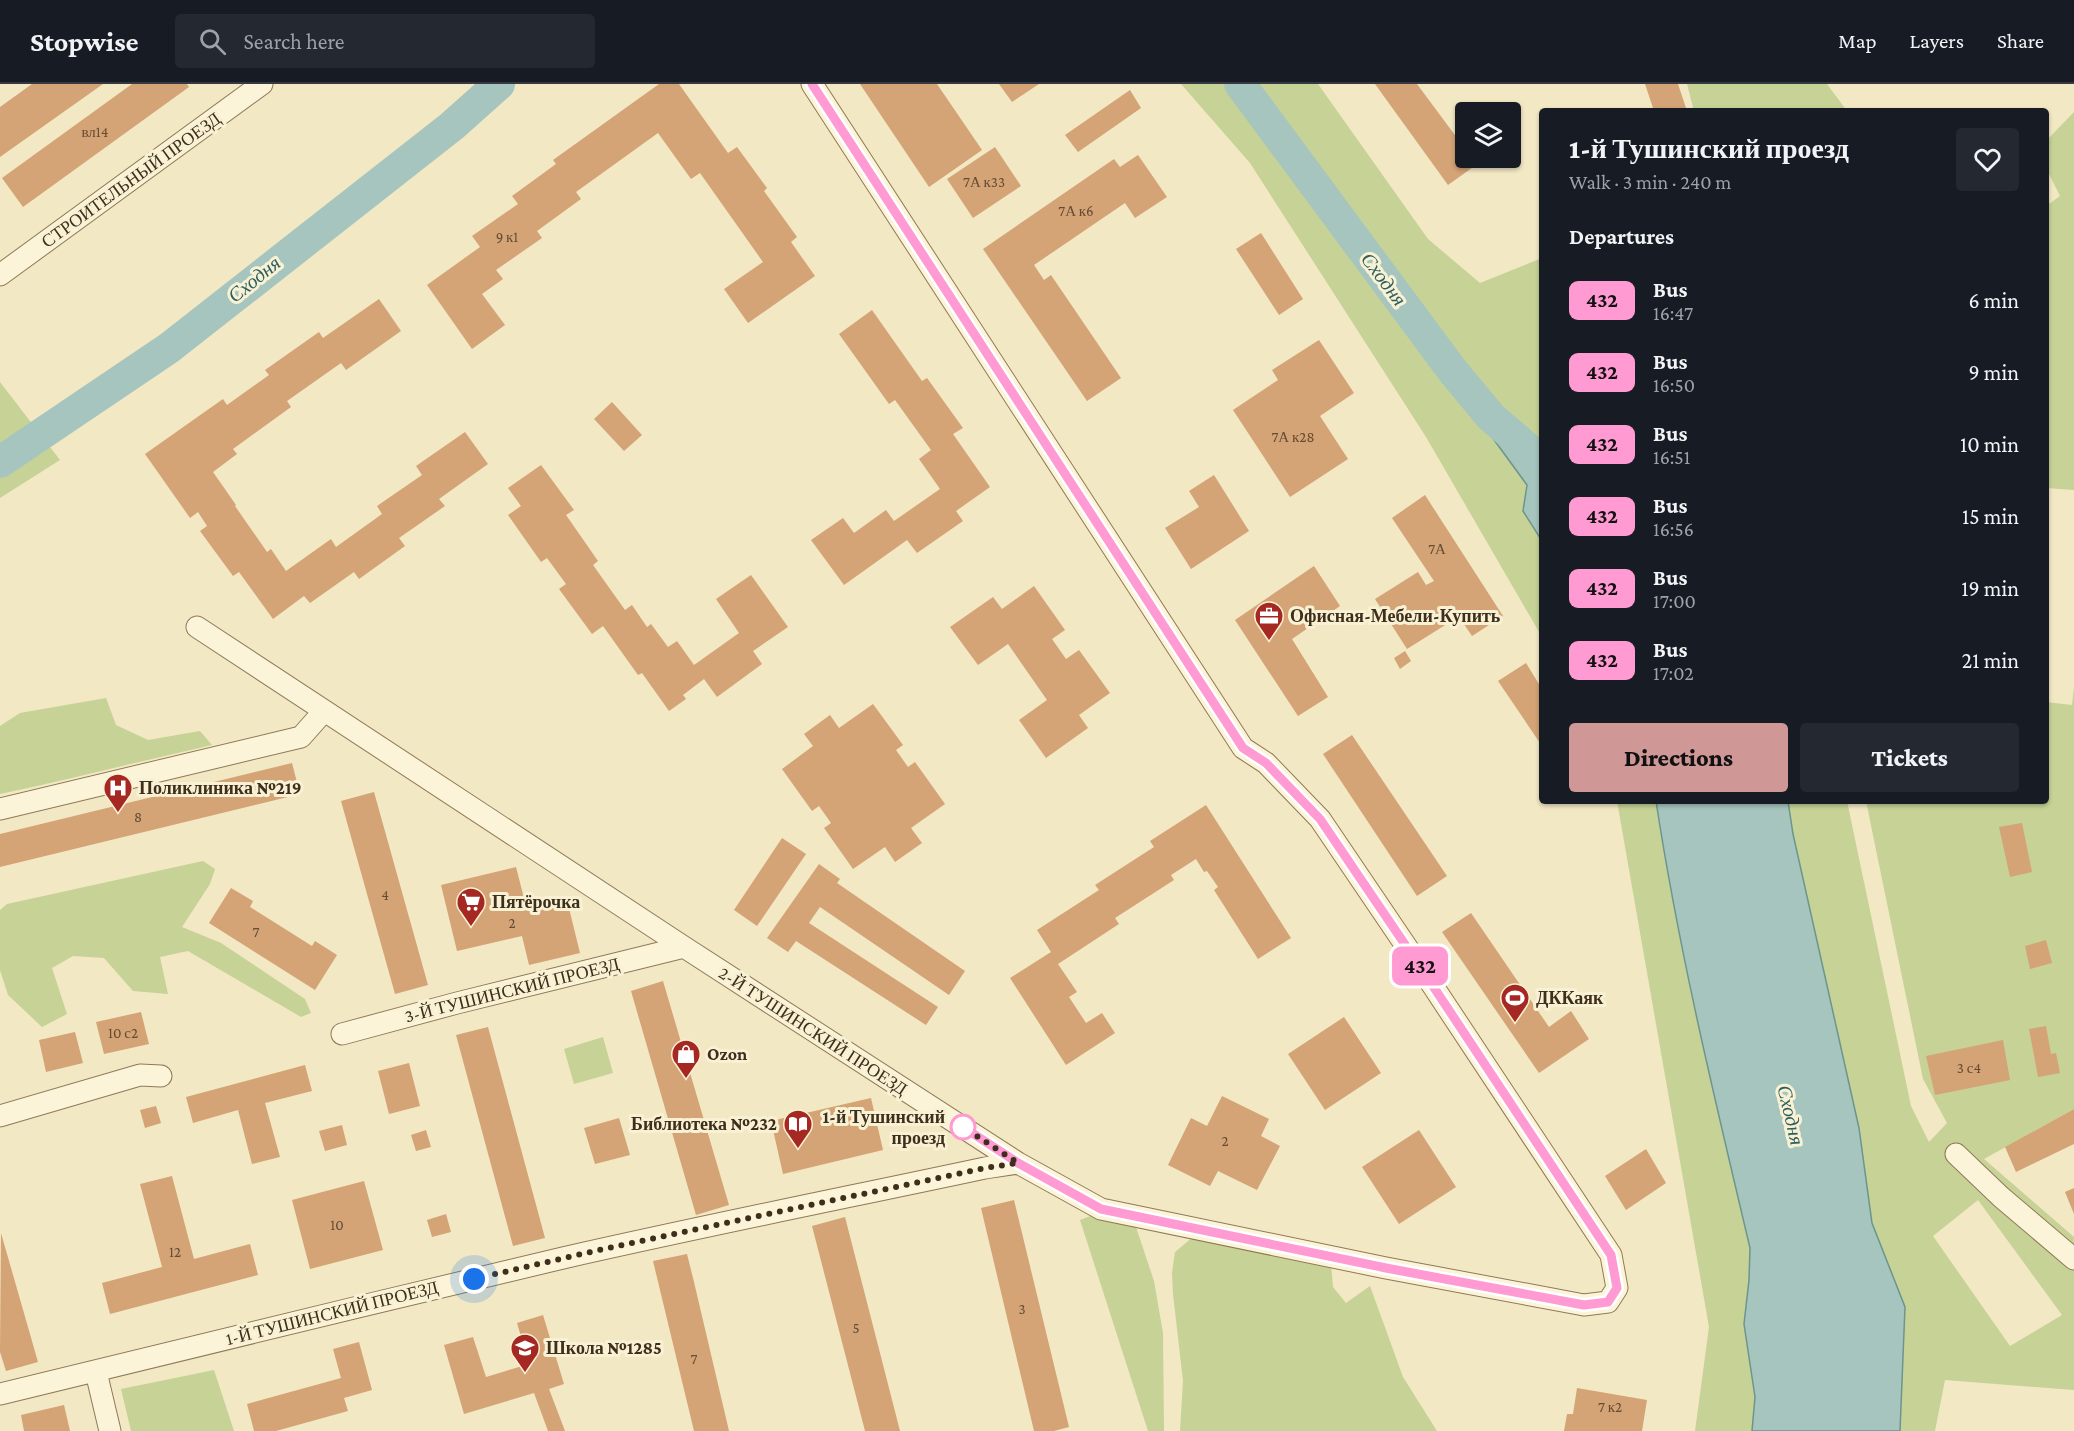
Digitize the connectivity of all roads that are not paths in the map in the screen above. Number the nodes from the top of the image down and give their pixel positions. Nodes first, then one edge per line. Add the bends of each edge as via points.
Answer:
1 (262, 84) edge
2 (812, 84) edge
3 (0, 275) edge
4 (197, 627) dead end
5 (324, 711) junction
6 (0, 809) edge
7 (684, 947) junction
8 (342, 1034) dead end
9 (161, 1076) dead end
10 (0, 1116) edge
11 (1956, 1154) dead end
12 (1018, 1163) junction
13 (2074, 1259) edge
14 (96, 1372) junction
15 (0, 1394) edge
16 (110, 1431) edge

1 - 3 street, СТРОИТЕЛЬНЫЙ ПРОЕЗД
2 - 12 street, 2-Й ТУШИНСКИЙ ПРОЕЗД via 1243,748 1266,763 1320,819 1433,986 1611,1255 1617,1288 1608,1302 1584,1305 1101,1209
4 - 5 street, 2-Й ТУШИНСКИЙ ПРОЕЗД
5 - 6 street via 301,737
5 - 7 street, 2-Й ТУШИНСКИЙ ПРОЕЗД
7 - 8 street, 3-Й ТУШИНСКИЙ ПРОЕЗД
7 - 12 street, 2-Й ТУШИНСКИЙ ПРОЕЗД
9 - 10 street via 140,1075
11 - 13 street
12 - 14 street, 1-Й ТУШИНСКИЙ ПРОЕЗД via 571,1256
14 - 15 street, 1-Й ТУШИНСКИЙ ПРОЕЗД
14 - 16 street

